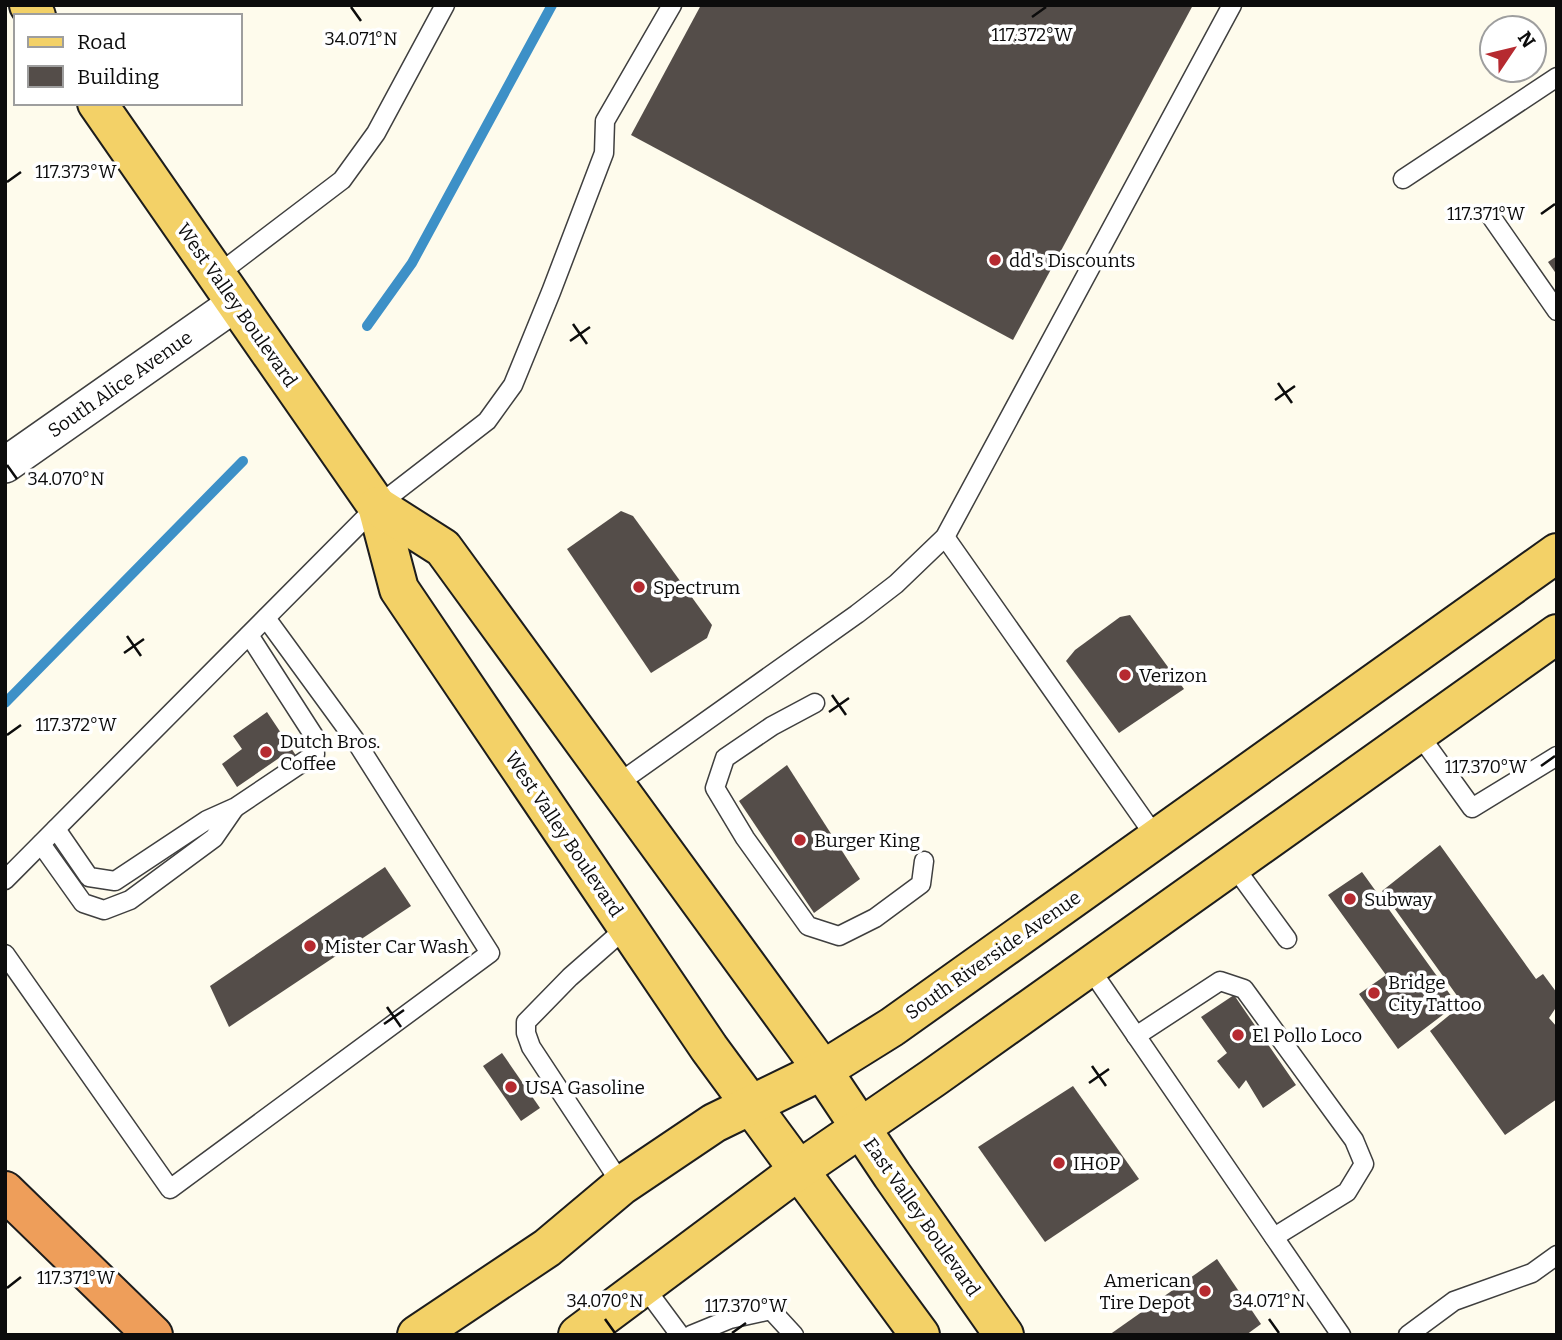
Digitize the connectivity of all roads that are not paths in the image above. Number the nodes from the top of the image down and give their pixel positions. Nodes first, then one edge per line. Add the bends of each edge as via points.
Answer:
1 (445, 5) edge
2 (672, 5) edge
3 (1232, 5) edge
4 (1557, 77) edge
5 (98, 105) edge
6 (1404, 179) dead end
7 (1490, 215) dead end
8 (226, 289) junction
9 (1557, 311) edge
10 (5, 466) edge
11 (377, 506) junction
12 (945, 537) junction
13 (1557, 553) edge
14 (266, 618) junction
15 (1557, 634) edge
16 (248, 635) junction
17 (815, 703) dead end
18 (1418, 733) junction
19 (1557, 756) edge
20 (616, 785) junction
21 (236, 807) junction
22 (56, 829) junction
23 (1157, 839) junction
24 (41, 844) junction
25 (924, 861) dead end
26 (1233, 865) junction
27 (5, 880) edge
28 (627, 927) junction
29 (1287, 939) dead end
30 (5, 954) edge
31 (1089, 967) junction
32 (1136, 1036) junction
33 (841, 1098) junction
34 (750, 1104) junction
35 (791, 1159) junction
36 (622, 1185) junction
37 (5, 1191) edge
38 (1274, 1237) junction
39 (1557, 1255) edge
40 (643, 1285) junction
41 (153, 1335) edge
42 (417, 1335) edge
43 (578, 1335) edge
44 (680, 1335) edge
45 (691, 1335) edge
46 (794, 1335) edge
47 (919, 1335) edge
48 (1004, 1335) edge
49 (1341, 1335) edge
50 (1408, 1335) edge

1 - 8 lane via 376,133 342,180
2 - 11 lane via 605,121 604,153 513,385 486,421
3 - 12 lane
4 - 6 lane
5 - 8 main road, West Valley Boulevard
7 - 9 lane
8 - 10 street, South Alice Avenue
8 - 11 main road, West Valley Boulevard
11 - 14 lane
11 - 20 main road, West Valley Boulevard via 443,548
11 - 28 main road, West Valley Boulevard via 398,589
12 - 20 lane via 886,592
12 - 23 lane
13 - 23 main road, South Riverside Avenue
14 - 16 lane
14 - 30 lane via 355,740 490,953 170,1189
15 - 18 main road, South Riverside Avenue
16 - 21 lane via 314,736 315,754
16 - 22 lane
17 - 25 lane via 725,758 715,788 745,838 808,926 839,936 875,918 921,884
18 - 19 lane via 1472,808
18 - 26 main road, South Riverside Avenue
20 - 33 main road, West Valley Boulevard
21 - 22 lane via 206,820 115,881 89,877
21 - 24 lane via 214,838 130,900 104,910 83,903
22 - 24 lane
23 - 33 main road, South Riverside Avenue via 892,1027
24 - 27 lane
26 - 29 lane
26 - 31 main road, South Riverside Avenue
28 - 34 main road, West Valley Boulevard
28 - 36 lane via 526,1022 531,1048
31 - 32 lane
31 - 33 main road, South Riverside Avenue
32 - 38 lane
32 - 38 lane via 1220,981 1244,989 1354,1140 1364,1164 1347,1192
33 - 34 main road, South Riverside Avenue
33 - 35 main road, South Riverside Avenue
33 - 48 main road, East Valley Boulevard
34 - 35 main road, West Valley Boulevard
34 - 36 main road, South Riverside Avenue via 714,1122
35 - 40 main road, South Riverside Avenue
35 - 47 main road
36 - 42 main road, South Riverside Avenue via 547,1248
37 - 41 highway
38 - 49 lane
39 - 50 lane via 1532,1273 1454,1301
40 - 43 main road, South Riverside Avenue
40 - 44 lane
45 - 46 lane via 730,1319 771,1310

